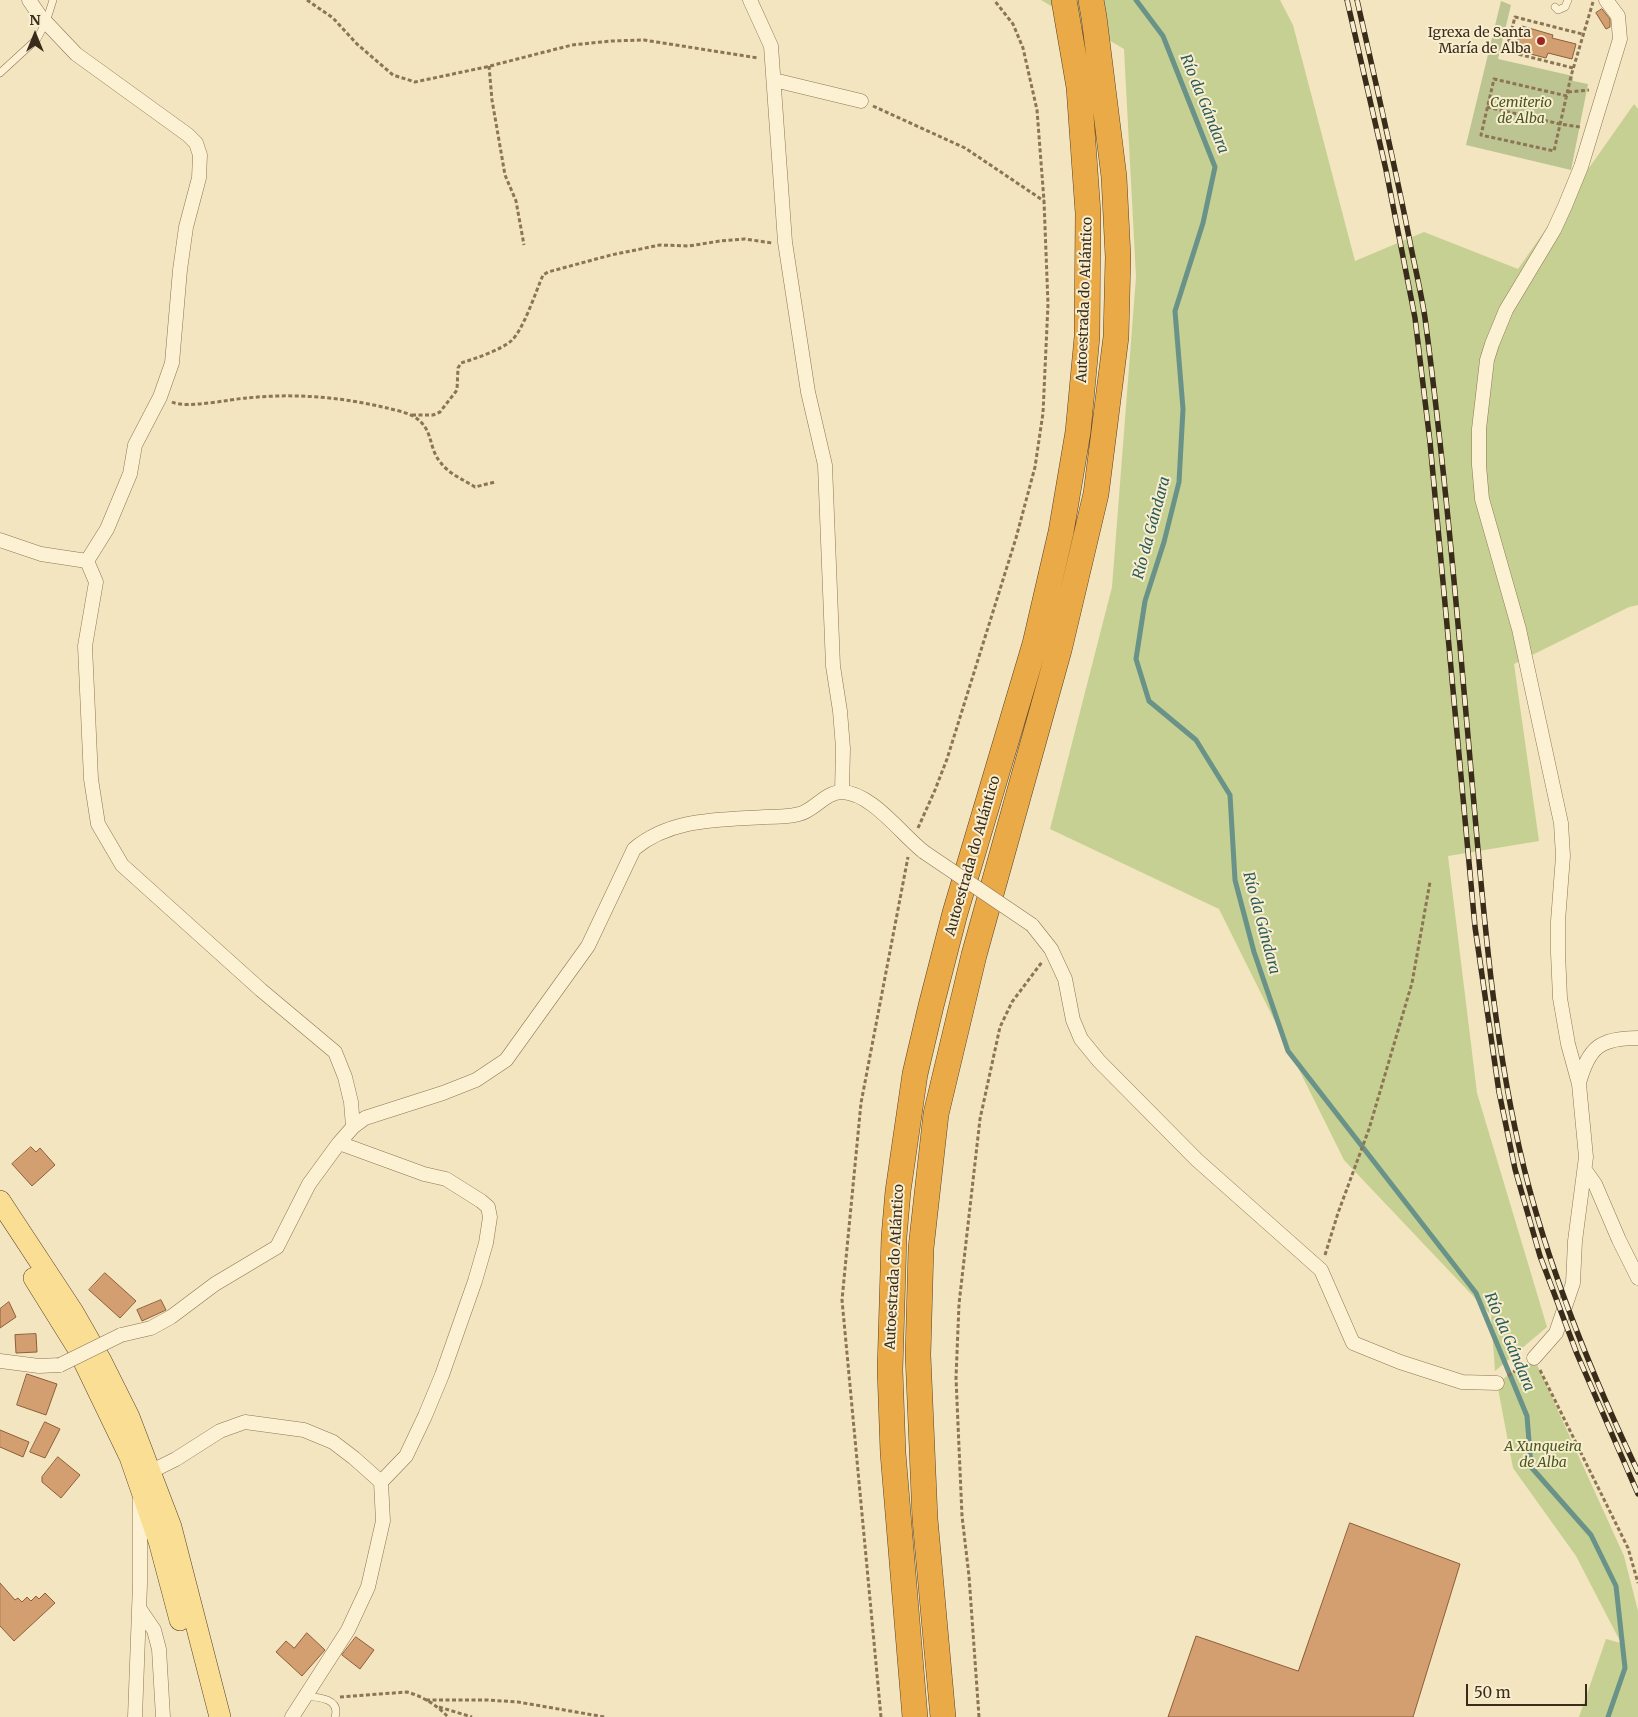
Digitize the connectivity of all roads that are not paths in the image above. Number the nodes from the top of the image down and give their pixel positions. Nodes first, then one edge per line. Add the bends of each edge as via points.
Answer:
1 (29, 0) edge
2 (53, 0) edge
3 (750, 0) edge
4 (1064, 0) edge
5 (1091, 0) edge
6 (1568, 0) edge
7 (1606, 0) edge
8 (1555, 7) dead end
9 (46, 22) junction
10 (0, 73) edge
11 (774, 80) junction
12 (861, 101) road end
13 (0, 540) edge
14 (87, 562) junction
15 (842, 792) junction
16 (1638, 1038) edge
17 (1579, 1084) junction
18 (353, 1127) junction
19 (339, 1143) junction
20 (1585, 1170) junction
21 (0, 1201) edge
22 (0, 1225) edge
23 (1638, 1278) edge
24 (1534, 1358) road end
25 (0, 1361) edge
26 (1497, 1383) road end
27 (145, 1479) junction
28 (382, 1482) junction
29 (139, 1608) junction
30 (304, 1696) junction
31 (135, 1717) edge
32 (162, 1717) edge
33 (206, 1717) edge
34 (220, 1717) edge
35 (292, 1717) edge
36 (336, 1717) edge
37 (915, 1717) edge
38 (943, 1717) edge

1 - 9 street
2 - 9 lane
3 - 11 street via 772,46
4 - 37 highway, Autoestrada do Atlántico via 1079,87 1088,213 1086,337 1078,432 1061,532 1035,644 928,1016 912,1093 894,1237 890,1370 893,1453
5 - 38 highway, Autoestrada do Atlántico via 1114,177 1118,257 1116,337 1096,494 1059,650 974,955 936,1114 921,1248 918,1355 925,1509
6 - 8 lane via 1565,7 1558,10
7 - 17 street via 1618,16 1620,39 1581,167 1565,206 1506,310 1492,344 1479,429 1482,498 1519,629 1560,824 1563,856 1558,921 1560,998
9 - 10 lane via 37,39
9 - 14 street via 76,54 188,135 196,143 200,155 199,178 186,227 180,270 172,363 160,397 136,445 130,474 107,529
11 - 12 street
11 - 15 street via 785,242 808,392 825,466 833,666 843,748
13 - 14 street via 41,554
14 - 18 street via 96,582 86,646 91,779 98,824 122,865 335,1052 351,1102
15 - 18 street via 827,797 800,814 706,820 672,827 647,838 634,849 588,946 506,1060 476,1080 365,1118
15 - 26 street, bridge via 873,804 924,852 1032,925 1052,949 1065,980 1073,1020 1081,1040 1197,1160 1321,1270 1353,1343 1462,1382
16 - 17 street via 1606,1042 1594,1049 1584,1064
17 - 20 street
18 - 19 street
19 - 25 street, bridge via 309,1184 277,1247 215,1284 171,1317 151,1328 120,1335 60,1366
19 - 28 street via 446,1179 481,1200 488,1207 490,1217 475,1281 426,1416 406,1456
20 - 23 street via 1595,1184
20 - 24 street via 1575,1242 1574,1283 1556,1333
21 - 27 main road via 101,1361 129,1417
22 - 27 main road via 77,1347 130,1457
27 - 28 street via 220,1431 245,1422 304,1430 333,1442
27 - 29 street
27 - 33 main road
27 - 34 main road via 171,1527
28 - 30 street via 383,1522 368,1587 348,1630
29 - 31 street
29 - 32 street via 154,1630 159,1649
30 - 35 street
30 - 36 lane via 325,1698 334,1705

